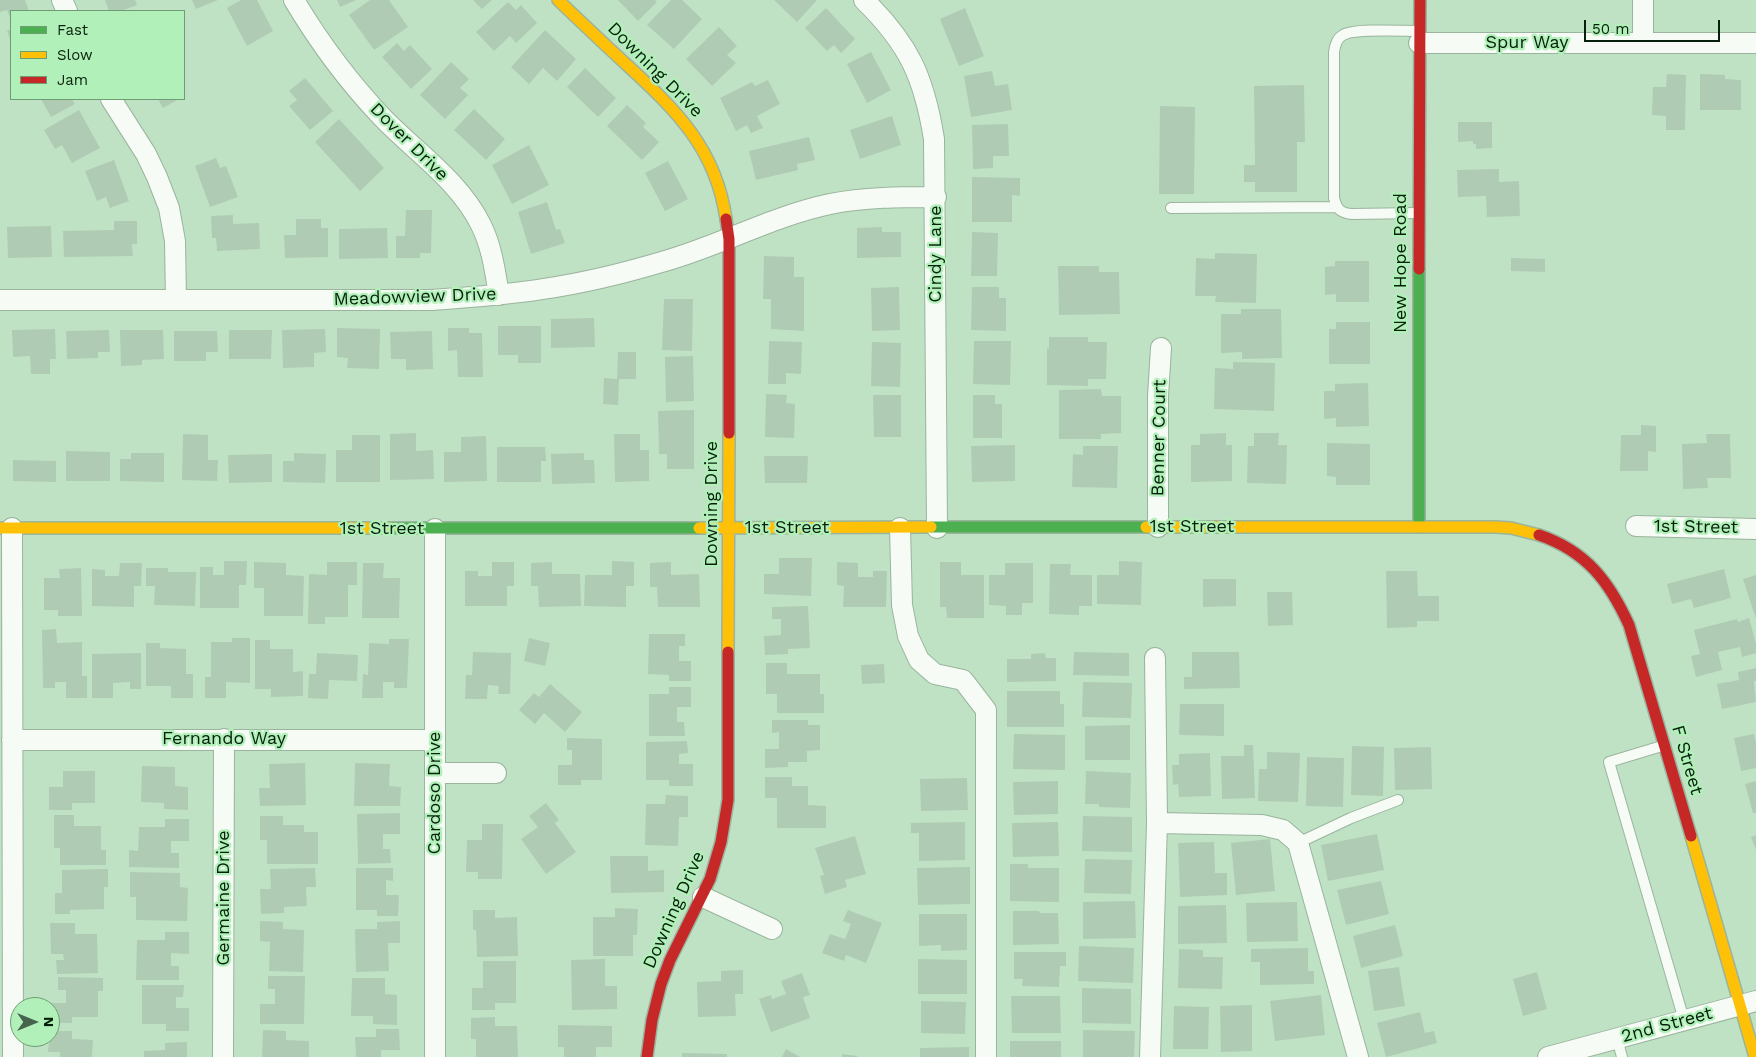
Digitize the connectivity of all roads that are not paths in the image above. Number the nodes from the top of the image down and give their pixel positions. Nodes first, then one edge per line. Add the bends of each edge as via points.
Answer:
1 (294, 0) edge
2 (558, 0) edge
3 (864, 0) edge
4 (1420, 0) edge
5 (1643, 0) edge
6 (1419, 37) junction
7 (1643, 43) junction
8 (1756, 43) edge
9 (112, 100) edge
10 (936, 196) junction
11 (1172, 208) dead end
12 (1336, 208) junction
13 (1419, 214) junction
14 (729, 239) junction
15 (499, 295) junction
16 (0, 300) edge
17 (176, 300) junction
18 (1161, 348) dead end
19 (1636, 526) dead end
20 (1158, 527) junction
21 (1419, 527) junction
22 (6, 528) edge
23 (435, 528) junction
24 (729, 528) junction
25 (900, 528) junction
26 (937, 528) junction
27 (1514, 528) joint
28 (1756, 529) edge
29 (1155, 658) dead end
30 (224, 739) junction
31 (12, 740) junction
32 (435, 740) junction
33 (1664, 745) junction
34 (435, 773) junction
35 (496, 773) dead end
36 (1398, 800) dead end
37 (1157, 823) junction
38 (1298, 843) junction
39 (703, 897) junction
40 (772, 930) dead end
41 (1748, 1003) edge
42 (1684, 1020) junction
43 (1620, 1048) edge
44 (13, 1057) edge
45 (223, 1057) edge
46 (435, 1057) edge
47 (647, 1057) edge
48 (986, 1057) edge
49 (1150, 1057) edge
50 (1358, 1057) edge
51 (1548, 1057) edge
52 (1755, 1057) edge

1 - 15 street, Dover Drive via 345,76 470,207 492,255
2 - 14 street, Downing Drive via 672,106 690,127 717,177
3 - 10 street, Cindy Lane via 905,48 920,77 934,139
4 - 6 street, New Hope Road
5 - 7 street
6 - 7 street, Spur Way
6 - 12 lane via 1353,32 1342,35 1336,43
6 - 13 street, New Hope Road
7 - 8 street, Spur Way
9 - 17 street via 146,154 169,208 175,241
10 - 14 street, Meadowview Drive via 870,198 829,204
10 - 26 street, Cindy Lane
11 - 12 lane
12 - 13 lane via 1343,214
13 - 21 street, New Hope Road
14 - 15 street, Meadowview Drive via 667,261 606,277
14 - 24 street, Downing Drive
15 - 17 street, Meadowview Drive via 433,300
16 - 17 street, Meadowview Drive
18 - 20 street, Benner Court
19 - 28 street, 1st Street
20 - 21 street, 1st Street
20 - 26 street, 1st Street
21 - 27 street, 1st Street
22 - 23 street, 1st Street
22 - 31 street
23 - 24 street, 1st Street
23 - 32 street, Cardoso Drive
24 - 25 street, 1st Street
24 - 39 street, Downing Drive via 728,800 724,833
25 - 26 street, 1st Street
25 - 48 street via 902,605 911,644 919,660 935,674 963,680 986,710
27 - 33 street, F Street via 1562,544 1604,578 1629,625
29 - 37 street
30 - 31 street, Fernando Way
30 - 32 street, Fernando Way
30 - 45 street, Germaine Drive
31 - 44 street
32 - 34 street, Cardoso Drive
33 - 41 street, F Street
33 - 42 lane via 1609,762
34 - 35 street
34 - 46 street, Cardoso Drive
36 - 38 lane
37 - 38 street via 1262,825 1283,830
37 - 49 street
38 - 50 street
39 - 40 street
39 - 47 street, Downing Drive via 669,961 657,994
41 - 42 street, 2nd Street
41 - 52 street, F Street
42 - 43 street, 2nd Street
43 - 51 street, 2nd Street

